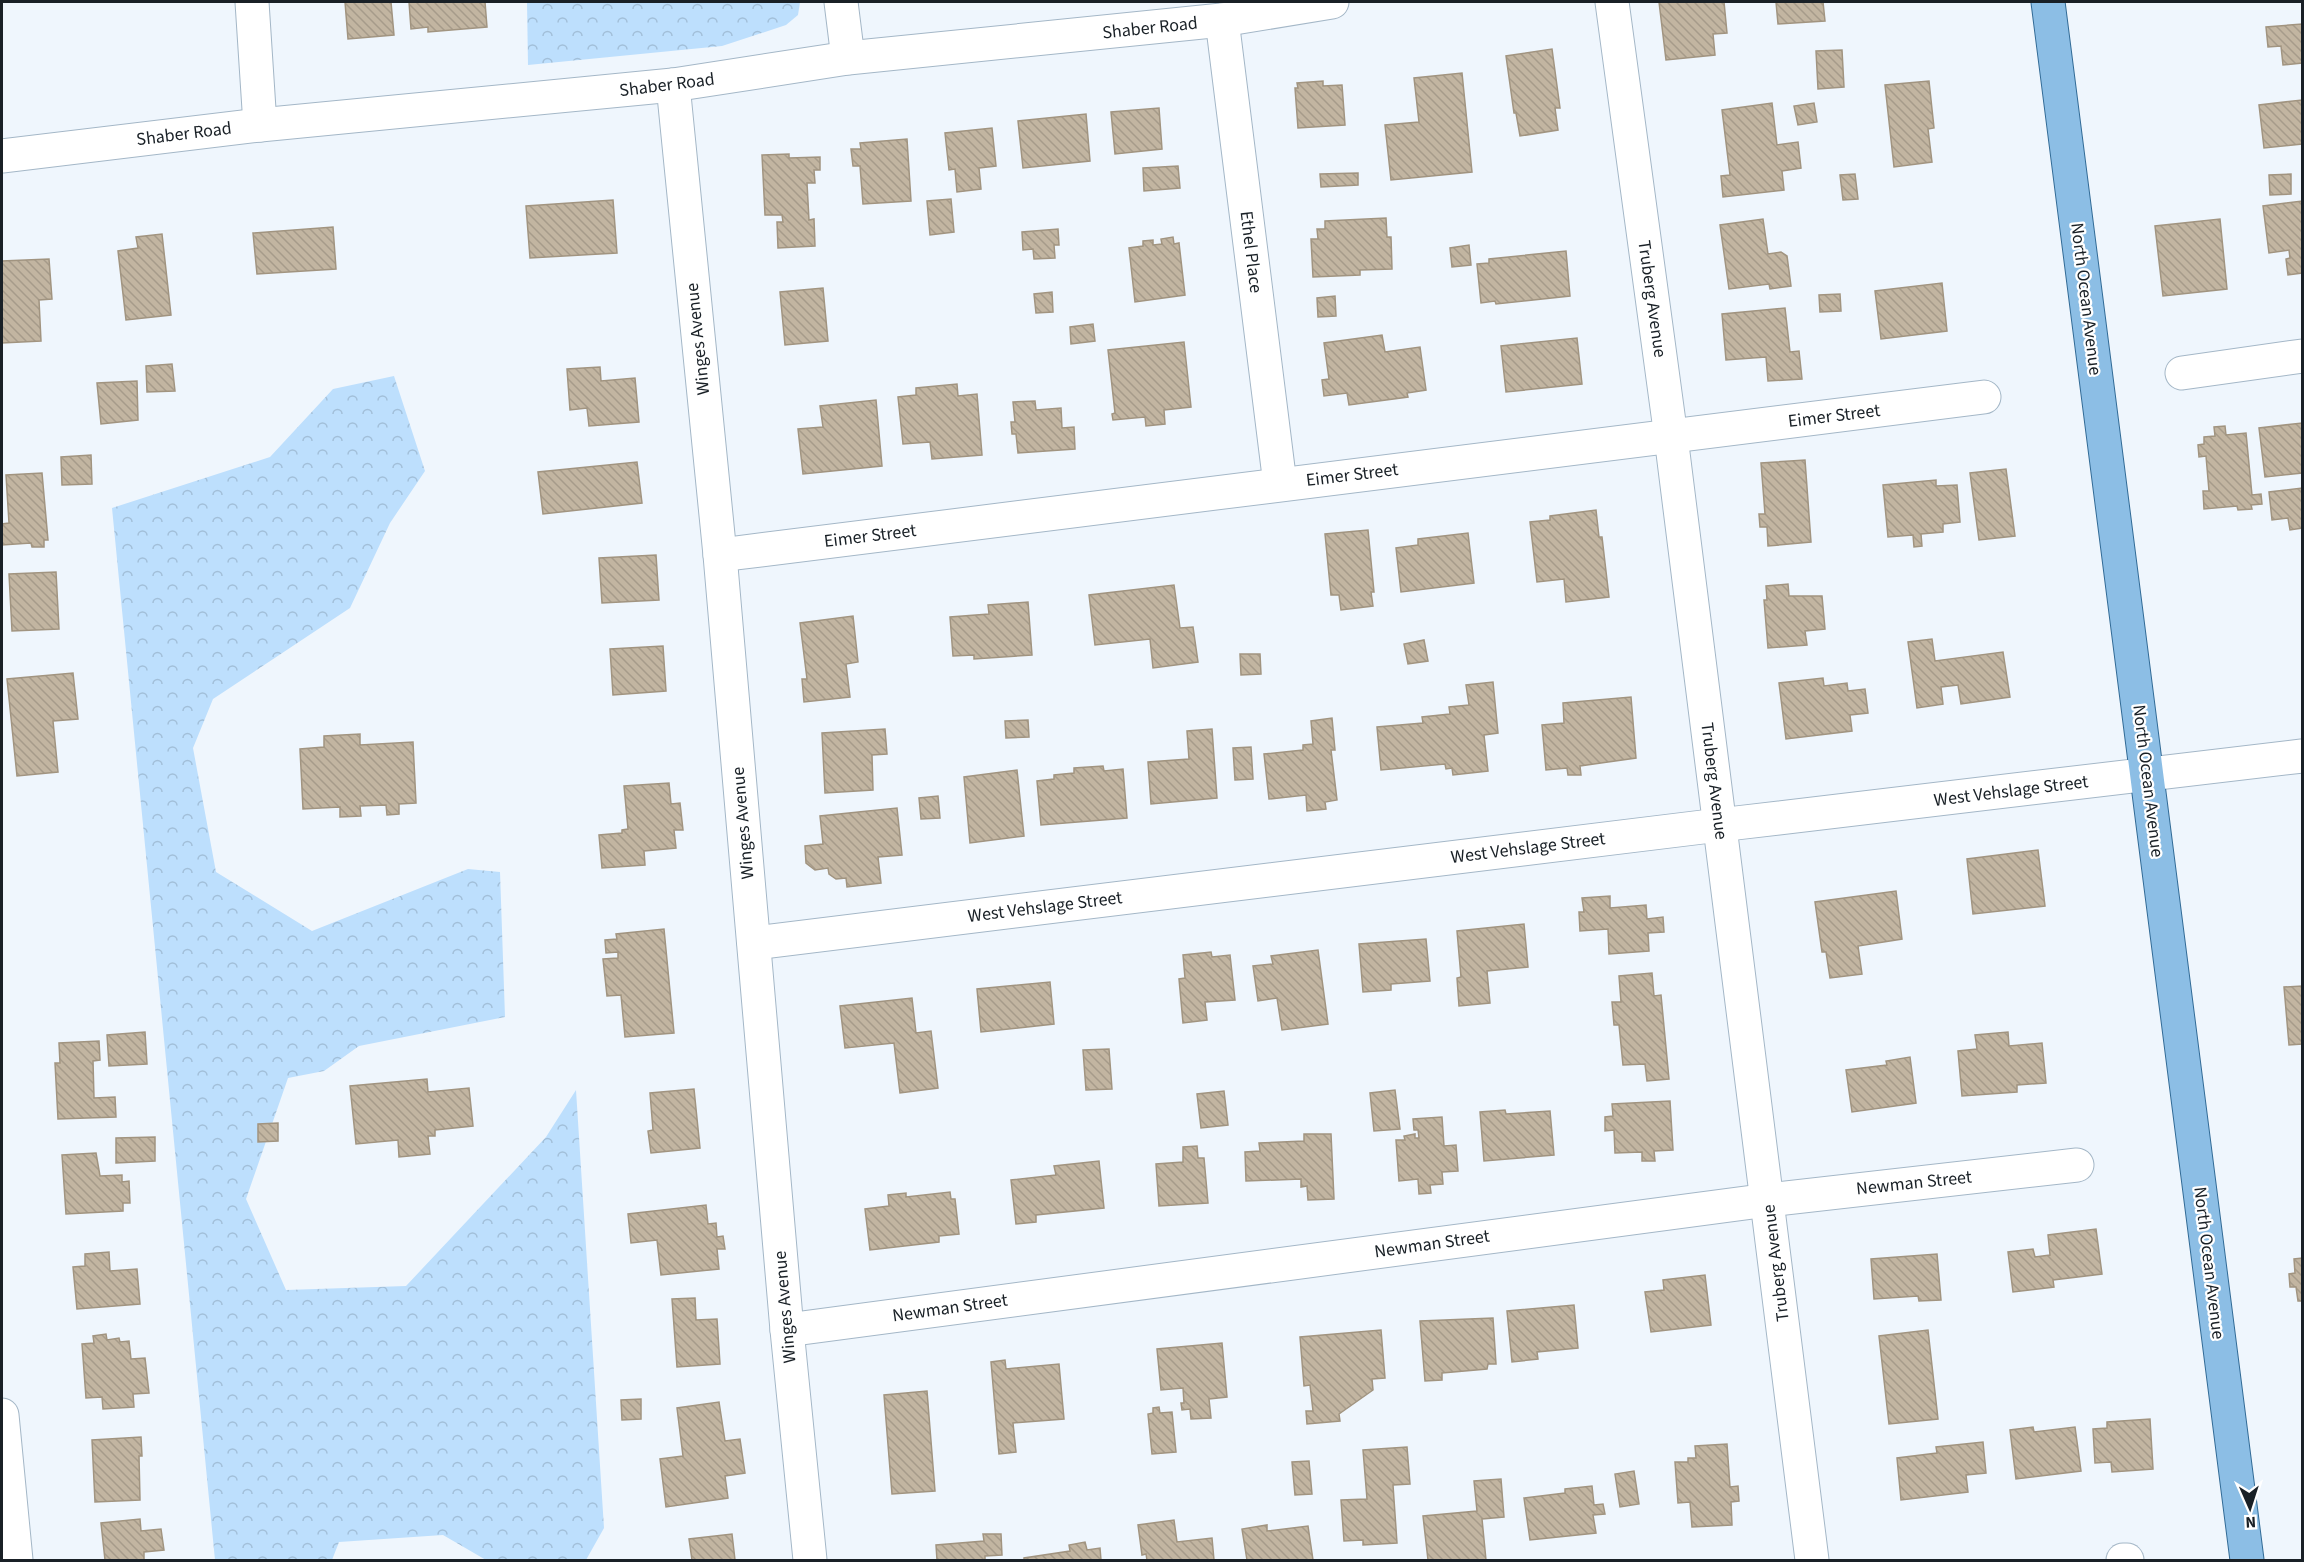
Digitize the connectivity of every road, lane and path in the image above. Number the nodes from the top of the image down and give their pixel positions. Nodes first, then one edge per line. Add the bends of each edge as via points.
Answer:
1 (252, 2) edge
2 (841, 2) edge
3 (1332, 2) edge
4 (1612, 2) edge
5 (2048, 2) edge
6 (1222, 20) junction
7 (848, 58) junction
8 (673, 86) junction
9 (260, 125) junction
10 (2, 156) edge
11 (2302, 356) edge
12 (2182, 373) dead end
13 (1984, 397) dead end
14 (1671, 437) junction
15 (1280, 484) junction
16 (720, 555) junction
17 (2302, 756) edge
18 (2147, 775) junction
19 (1719, 825) junction
20 (754, 943) junction
21 (2077, 1165) dead end
22 (1768, 1200) junction
23 (787, 1330) junction
24 (2, 1415) edge
25 (16, 1560) edge
26 (810, 1560) edge
27 (1812, 1560) edge
28 (2247, 1560) edge

1 - 9 street
2 - 7 street
3 - 6 street, Shaber Road
4 - 14 street, Truberg Avenue
5 - 18 main road, North Ocean Avenue
6 - 7 street, Shaber Road
6 - 15 street, Ethel Place
7 - 8 street, Shaber Road
8 - 9 street, Shaber Road
8 - 16 street, Winges Avenue
9 - 10 street, Shaber Road
11 - 12 street
13 - 14 street, Eimer Street
14 - 15 street, Eimer Street
14 - 19 street, Truberg Avenue
15 - 16 street, Eimer Street
16 - 20 street, Winges Avenue
17 - 18 street, West Vehslage Street
18 - 19 street, West Vehslage Street
18 - 28 main road, North Ocean Avenue
19 - 20 street, West Vehslage Street
19 - 22 street, Truberg Avenue
20 - 23 street, Winges Avenue
21 - 22 street, Newman Street
22 - 23 street, Newman Street
22 - 27 street, Truberg Avenue
23 - 26 street, Winges Avenue
24 - 25 street

